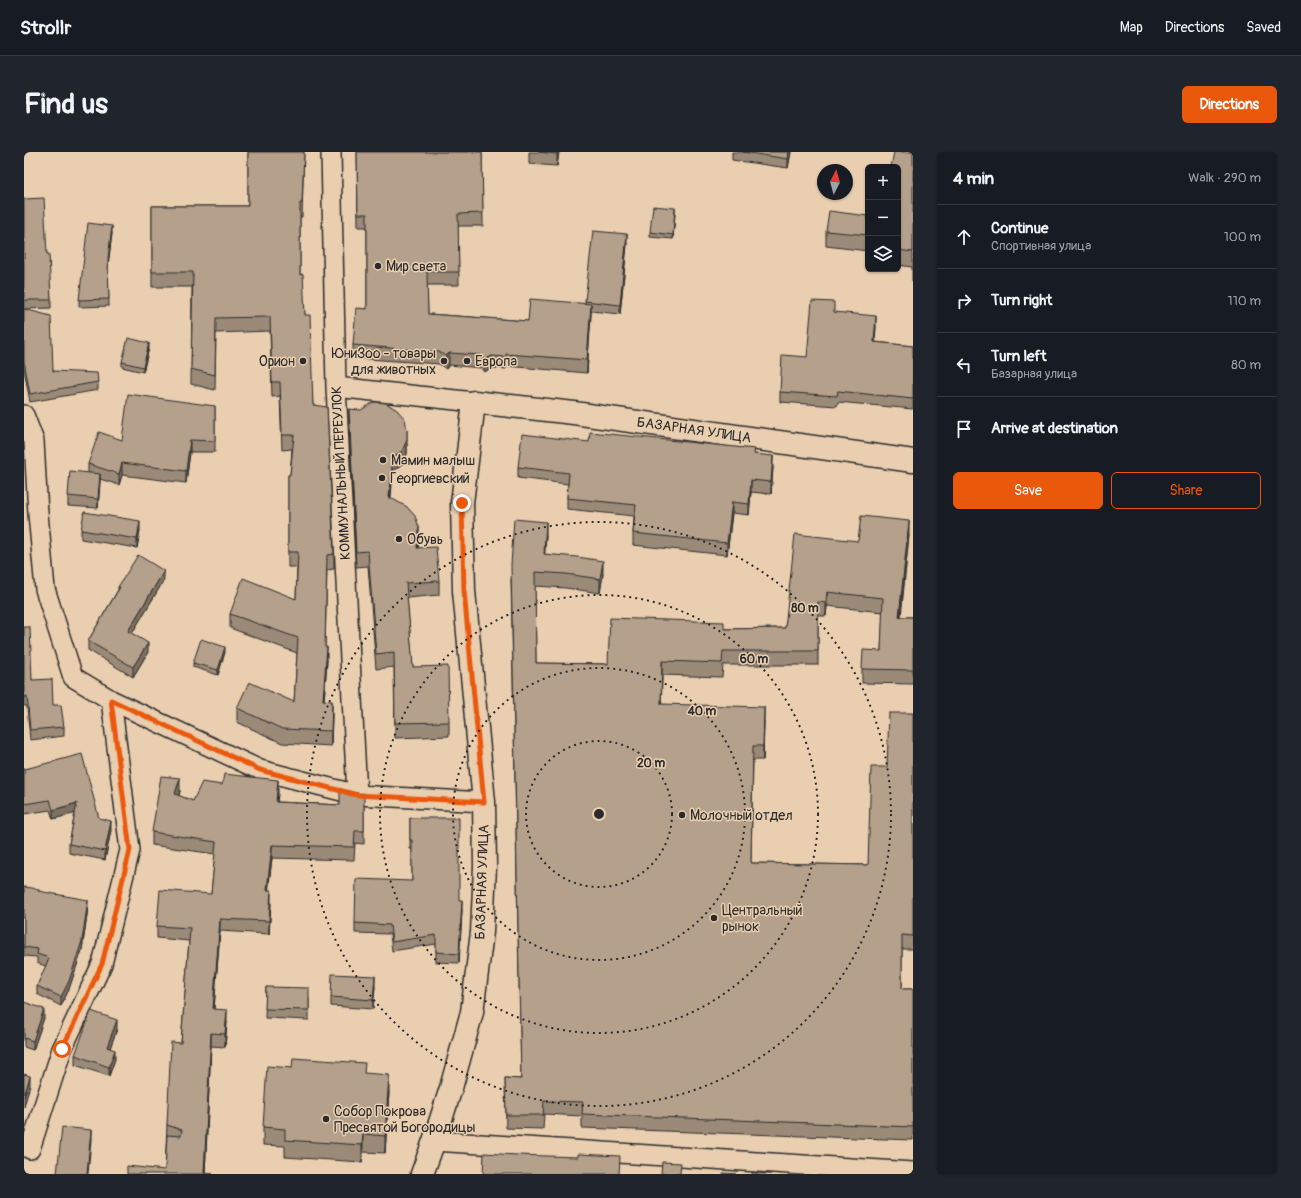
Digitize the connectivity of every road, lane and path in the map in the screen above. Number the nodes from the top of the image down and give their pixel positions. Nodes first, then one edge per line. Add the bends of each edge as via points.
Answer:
1 (331, 152) edge
2 (336, 387) junction
3 (474, 402) junction
4 (24, 416) edge
5 (913, 461) edge
6 (111, 700) junction
7 (357, 795) junction
8 (484, 802) junction
9 (434, 1141) junction
10 (30, 1149) dead end
11 (913, 1172) edge
12 (422, 1174) edge

1 - 2 street, КОММУНАЛЬНЫЙ ПЕРЕУЛОК
2 - 3 street, БАЗАРНАЯ УЛИЦА
2 - 7 street, КОММУНАЛЬНЫЙ ПЕРЕУЛОК
3 - 5 main road, БАЗАРНАЯ УЛИЦА via 589,415
3 - 8 main road, БАЗАРНАЯ УЛИЦА via 462,503 464,591
4 - 6 street via 34,441 45,589 73,677
6 - 7 street via 260,770
6 - 10 street via 130,850 102,964 62,1049
7 - 8 street
8 - 9 main road, БАЗАРНАЯ УЛИЦА via 482,932 472,1012
9 - 11 street
9 - 12 main road, БАЗАРНАЯ УЛИЦА

